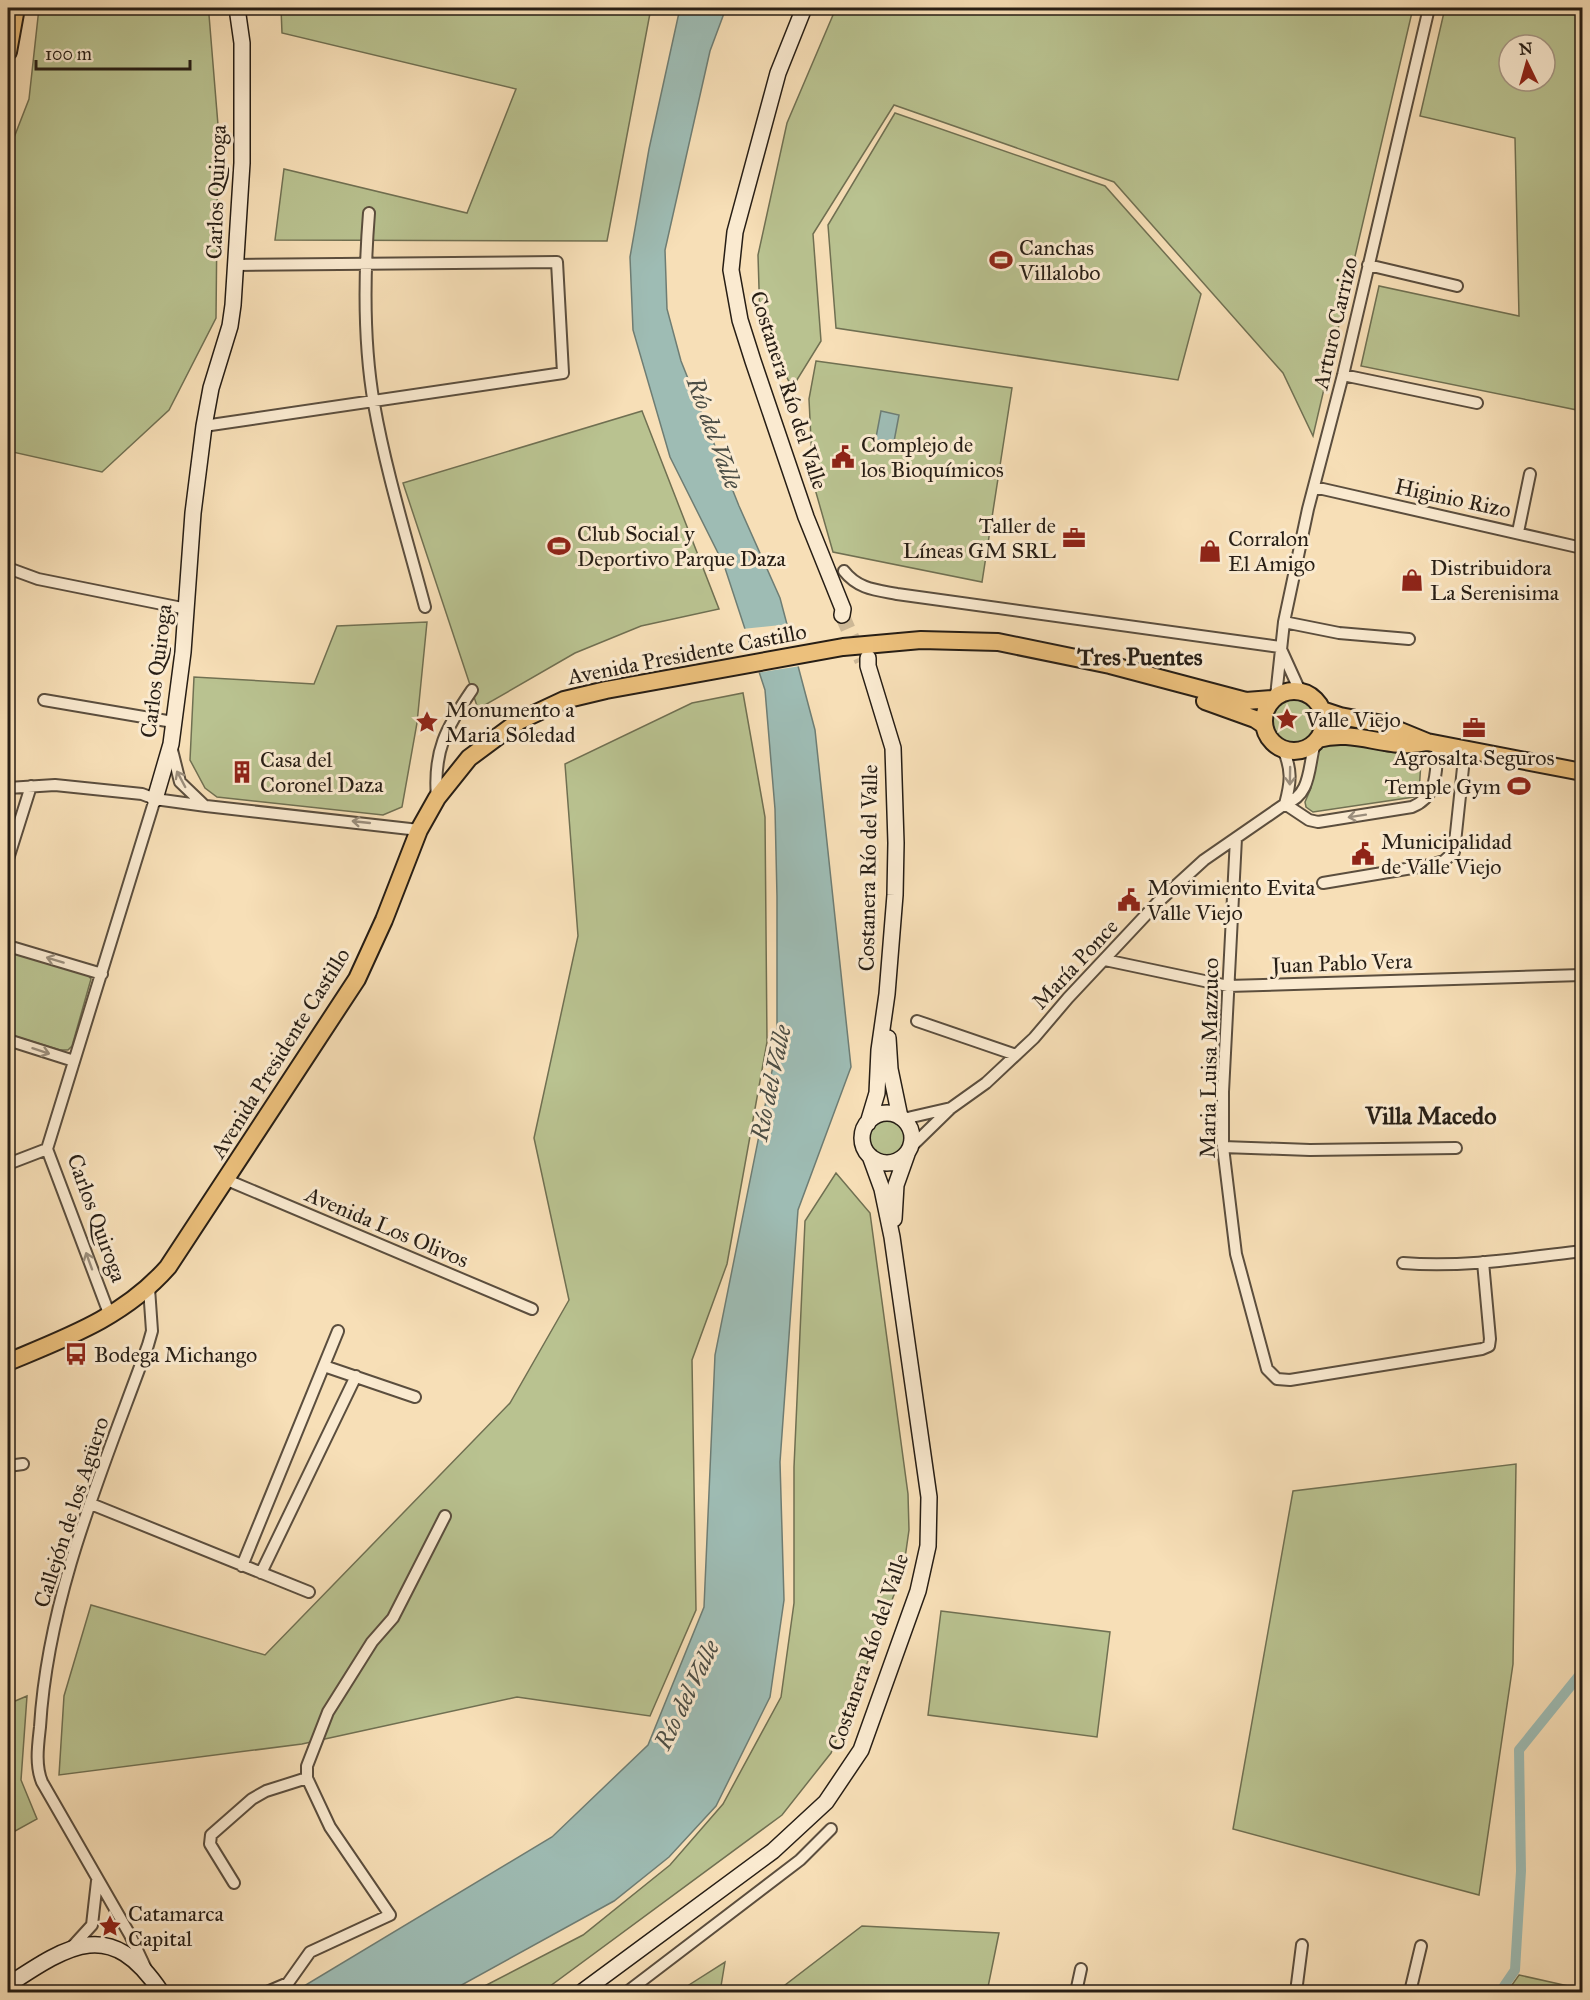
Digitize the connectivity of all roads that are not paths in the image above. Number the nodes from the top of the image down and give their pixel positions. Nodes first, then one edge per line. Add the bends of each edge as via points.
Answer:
1 (16, 8) edge
2 (237, 8) edge
3 (804, 8) edge
4 (1429, 8) edge
5 (8, 52) edge
6 (369, 213) dead end
7 (365, 264) junction
8 (236, 266) junction
9 (1368, 266) junction
10 (1457, 286) dead end
11 (1343, 375) junction
12 (373, 401) junction
13 (1477, 403) dead end
14 (204, 426) junction
15 (1530, 474) dead end
16 (1314, 488) junction
17 (1518, 532) junction
18 (1582, 548) edge
19 (8, 568) edge
20 (844, 571) dead end
21 (425, 607) dead end
22 (187, 609) junction
23 (844, 612) tunnel mouth
24 (1284, 622) junction
25 (1409, 639) dead end
26 (956, 641) junction
27 (1280, 647) junction
28 (866, 662) tunnel mouth
29 (472, 690) dead end
30 (1300, 691) junction
31 (1274, 698) junction
32 (44, 700) dead end
33 (1322, 710) junction
34 (174, 722) junction
35 (1264, 725) junction
36 (1317, 741) junction
37 (1432, 743) junction
38 (171, 744) junction
39 (1283, 749) junction
40 (1465, 749) junction
41 (1582, 772) edge
42 (31, 786) junction
43 (8, 788) edge
44 (437, 798) junction
45 (155, 799) junction
46 (1286, 804) junction
47 (206, 806) junction
48 (419, 830) junction
49 (1236, 838) junction
50 (8, 859) edge
51 (1323, 883) dead end
52 (8, 946) edge
53 (1105, 960) junction
54 (102, 974) junction
55 (1582, 975) edge
56 (1228, 986) junction
57 (886, 1002) junction
58 (916, 1021) dead end
59 (8, 1040) edge
60 (1016, 1055) junction
61 (74, 1062) junction
62 (951, 1108) junction
63 (901, 1118) junction
64 (868, 1122) junction
65 (1223, 1147) junction
66 (1456, 1148) dead end
67 (47, 1149) junction
68 (909, 1151) junction
69 (870, 1156) junction
70 (8, 1164) edge
71 (227, 1180) junction
72 (892, 1237) junction
73 (1582, 1251) edge
74 (1483, 1262) junction
75 (1403, 1263) dead end
76 (149, 1288) junction
77 (532, 1309) dead end
78 (110, 1316) junction
79 (338, 1331) dead end
80 (8, 1362) edge
81 (324, 1366) junction
82 (356, 1376) junction
83 (415, 1397) dead end
84 (23, 1464) dead end
85 (8, 1466) edge
86 (91, 1504) junction
87 (445, 1516) dead end
88 (242, 1566) junction
89 (261, 1573) junction
90 (309, 1592) dead end
91 (307, 1778) junction
92 (831, 1829) dead end
93 (97, 1880) junction
94 (234, 1883) dead end
95 (1302, 1945) dead end
96 (1421, 1946) dead end
97 (71, 1948) junction
98 (1081, 1969) dead end
99 (147, 1971) junction
100 (8, 1985) edge
101 (161, 1992) edge
102 (167, 1992) edge
103 (267, 1992) edge
104 (582, 1992) edge
105 (627, 1992) edge
106 (1076, 1992) edge
107 (1296, 1992) edge
108 (1410, 1992) edge

1 - 5 main road
2 - 8 main road, Carlos Quiroga via 242,43 242,142
3 - 23 main road, Costanera Río del Valle via 778,73 735,232 731,270 740,320 753,361 806,517
4 - 9 street, Arturo Carrizo
6 - 7 street
7 - 8 street
7 - 12 street
7 - 12 street via 557,262 562,373
8 - 14 main road, Carlos Quiroga via 230,326
9 - 10 street
9 - 11 street, Arturo Carrizo
11 - 13 street
11 - 16 street, Arturo Carrizo
12 - 14 street
12 - 21 street
14 - 22 main road, Carlos Quiroga
15 - 17 street
16 - 17 street, Higinio Rizo
16 - 24 street, Arturo Carrizo
17 - 18 street, Higinio Rizo
19 - 22 street via 38,579
20 - 27 street via 864,588 897,594
22 - 34 main road, Carlos Quiroga
24 - 25 street via 1339,633
24 - 27 street, Arturo Carrizo
26 - 31 main road, Avenida Presidente Castillo via 998,642 1110,665 1246,701
26 - 35 main road, Avenida Presidente Castillo via 1196,698 1250,716
26 - 44 main road, Avenida Presidente Castillo via 843,647 606,690 543,708 492,739 451,777
27 - 30 street
27 - 31 street, Arturo Carrizo
28 - 57 main road, Costanera Río del Valle via 890,729 895,775 895,895
29 - 44 street via 452,719 438,750
30 - 31 main road
30 - 33 main road via 1311,696
31 - 35 main road via 1266,708
32 - 34 street
33 - 36 main road via 1324,728
33 - 37 main road via 1383,724
34 - 38 main road, Carlos Quiroga
35 - 39 main road via 1267,736
36 - 37 main road via 1342,735 1408,746
36 - 39 main road via 1299,751
36 - 46 street, María Ponce via 1305,790 1297,800
37 - 40 main road
37 -> 46 street via 1432,792 1412,807 1318,822
38 - 45 main road, Carlos Quiroga
47 -> 38 street via 180,782
39 -> 46 street via 1292,780
40 - 41 main road
40 - 51 street via 1454,852 1431,865
42 - 43 street
42 - 45 street via 77,787
42 - 50 street
44 - 48 main road, Avenida Presidente Castillo
45 - 47 street
45 - 54 street, Carlos Quiroga
46 - 49 street, María Ponce
48 -> 47 street
48 - 71 main road, Avenida Presidente Castillo via 357,979
49 - 53 street, María Ponce via 1183,879
49 - 56 street, Maria Luisa Mazzuco
54 -> 52 street
53 - 56 street, Juan Pablo Vera
53 - 60 street, María Ponce
54 - 61 street, Carlos Quiroga
55 - 56 street, Juan Pablo Vera
56 - 65 street, Maria Luisa Mazzuco
57 - 63 main road, Costanera Río del Valle via 890,1070
57 - 64 main road, Costanera Río del Valle via 878,1093
58 - 60 street
59 -> 61 street
60 - 62 street, María Ponce
61 - 67 street, Carlos Quiroga
62 - 63 street, María Ponce
62 - 68 street, María Ponce
63 - 64 main road via 883,1114
63 - 68 main road via 911,1130
64 - 69 main road via 862,1138
65 - 66 street
65 - 74 street, Maria Luisa Mazzuco via 1236,1254 1267,1369 1277,1379 1489,1346
67 - 70 street
78 -> 67 street, Carlos Quiroga
68 - 69 main road via 894,1162
68 - 72 main road, Costanera Río del Valle via 896,1185
69 - 72 main road, Costanera Río del Valle
71 - 76 main road, Avenida Presidente Castillo via 168,1267
71 - 77 street, Avenida Los Olivos
72 - 104 main road, Costanera Río del Valle via 929,1497 930,1528 918,1590 861,1750 826,1802 794,1834
73 - 74 street
74 - 75 street
76 - 78 main road, Avenida Presidente Castillo
76 - 86 street, Callejón de los Agüero via 152,1331
78 - 80 main road, Avenida Presidente Castillo
79 - 81 street
81 - 82 street
81 - 88 street
82 - 83 street
82 - 89 street
84 - 85 street
86 - 88 street
86 - 93 street, Callejón de los Agüero via 59,1599 41,1699 37,1762 42,1782
87 - 91 street via 404,1600 328,1712 307,1766
88 - 89 street
89 - 90 street
91 - 94 street via 252,1799 212,1835 210,1844
91 - 103 street via 330,1827 390,1915 310,1952 288,1983
92 - 105 street via 800,1860
93 - 97 street via 92,1925
93 - 99 street, Callejón de los Agüero
95 - 107 street
96 - 108 street
97 - 99 main road via 102,1945 123,1951
97 - 100 main road
98 - 106 street
99 - 101 main road
101 - 102 street

